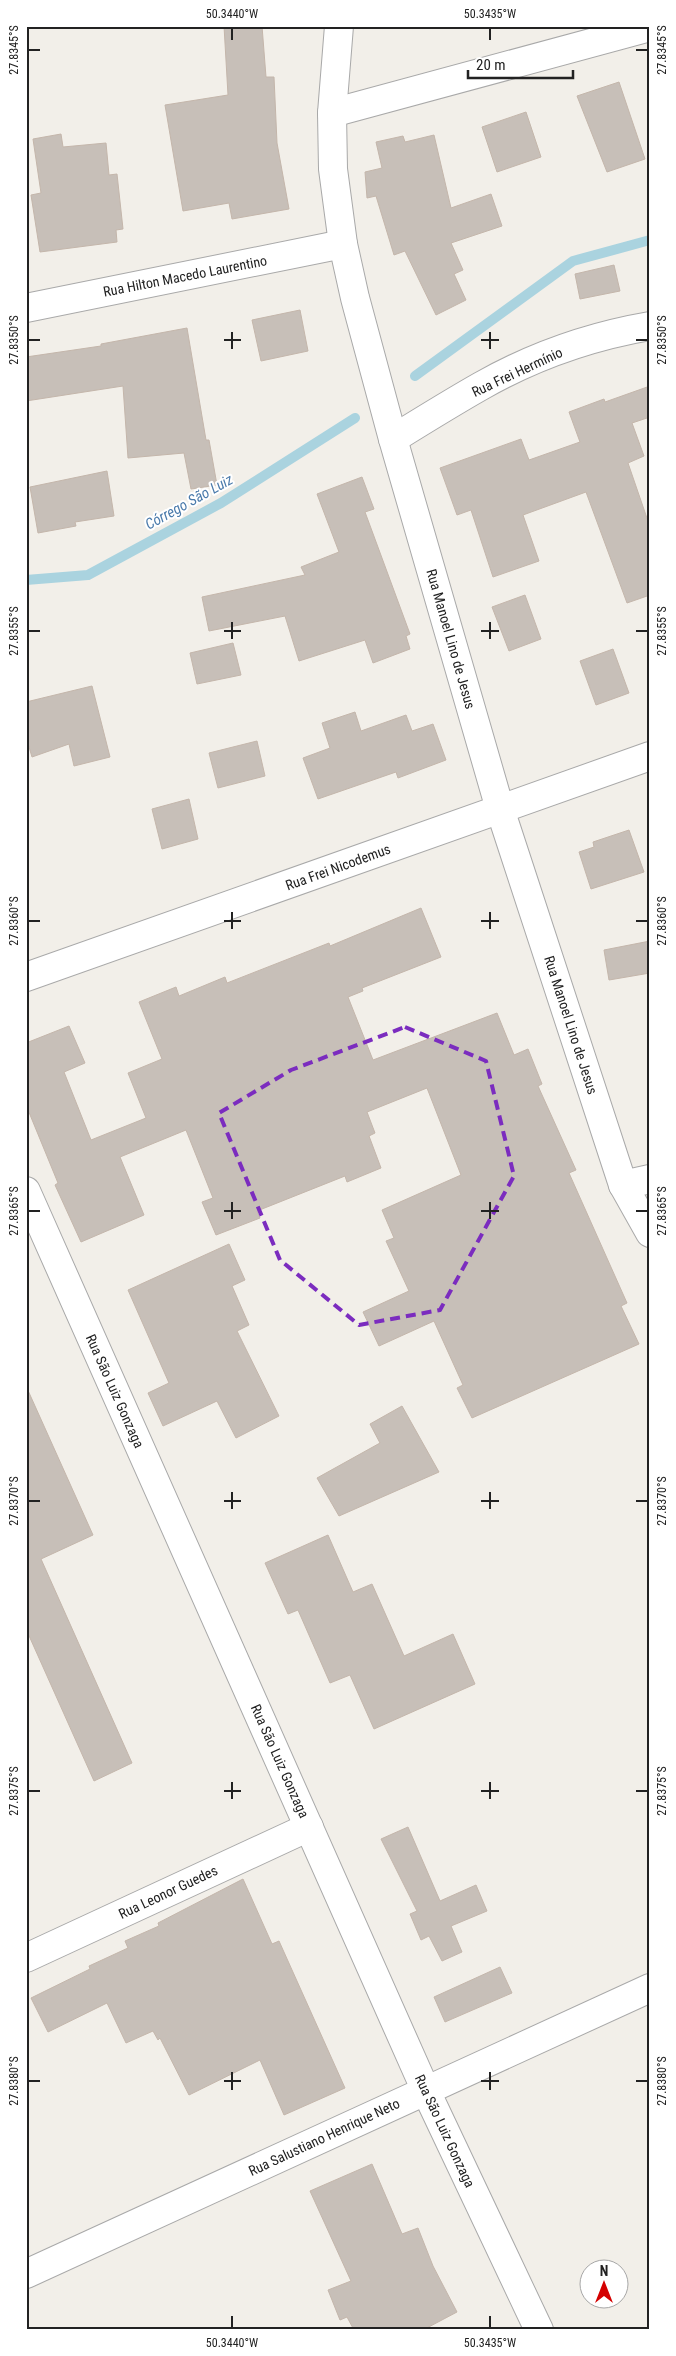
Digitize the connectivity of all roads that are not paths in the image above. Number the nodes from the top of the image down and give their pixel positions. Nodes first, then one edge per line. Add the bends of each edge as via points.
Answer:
1 (339, 26) edge
2 (650, 27) edge
3 (332, 113) junction
4 (343, 244) junction
5 (26, 308) edge
6 (650, 326) edge
7 (393, 439) junction
8 (650, 756) edge
9 (500, 809) junction
10 (26, 977) edge
11 (650, 1180) edge
12 (623, 1184) junction
13 (26, 1191) edge
14 (650, 1233) edge
15 (309, 1827) junction
16 (26, 1958) edge
17 (650, 1988) edge
18 (426, 2091) junction
19 (26, 2274) edge
20 (539, 2330) edge

1 - 3 street, Rua Manoel Lino de Jesus
2 - 3 street
3 - 4 street, Rua Manoel Lino de Jesus via 333,169
4 - 5 street, Rua Hilton Macedo Laurentino
4 - 7 street, Rua Manoel Lino de Jesus
6 - 7 street, Rua Frei Hermínio via 592,340 537,360 482,385
7 - 9 street, Rua Manoel Lino de Jesus
8 - 9 street, Rua Frei Nicodemus
9 - 10 street, Rua Frei Nicodemus
9 - 12 street, Rua Manoel Lino de Jesus
11 - 12 street
12 - 14 street, Rua Manoel Lino de Jesus
13 - 15 street, Rua São Luiz Gonzaga
15 - 16 street, Rua Leonor Guedes
15 - 18 street, Rua São Luiz Gonzaga
17 - 18 street, Rua Salustiano Henrique Neto
18 - 19 street, Rua Salustiano Henrique Neto
18 - 20 street, Rua São Luiz Gonzaga

